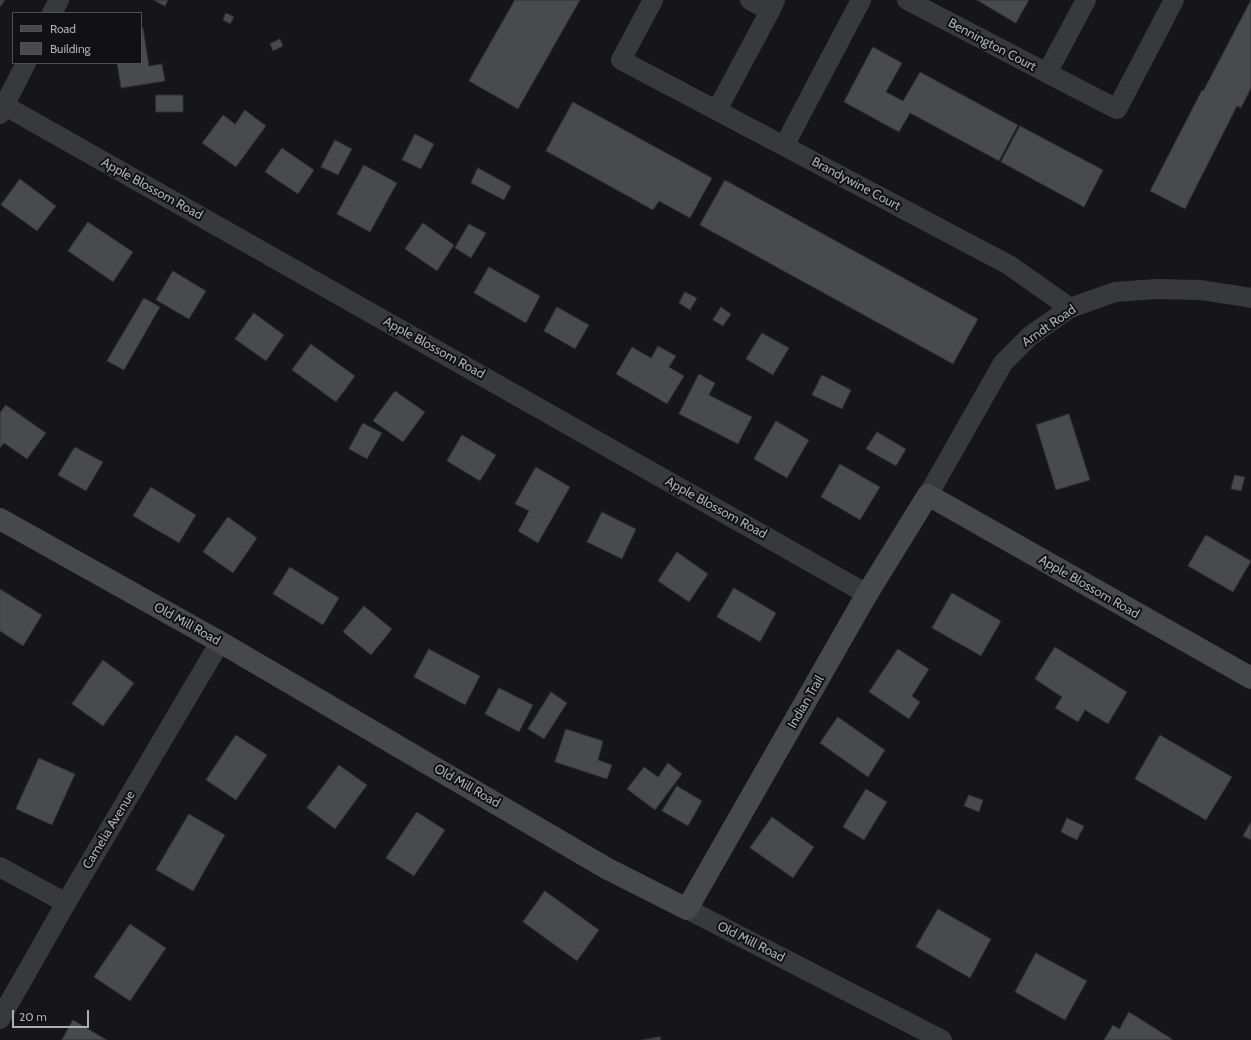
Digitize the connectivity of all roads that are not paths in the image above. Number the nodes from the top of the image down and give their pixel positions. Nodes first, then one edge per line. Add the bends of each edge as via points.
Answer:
1 (59, 0) edge
2 (653, 0) edge
3 (750, 0) edge
4 (861, 0) edge
5 (907, 0) edge
6 (1086, 0) edge
7 (1174, 0) edge
8 (773, 5) edge
9 (53, 12) edge
10 (25, 64) edge
11 (1048, 73) junction
12 (2, 108) edge
13 (716, 110) junction
14 (784, 146) junction
15 (1251, 298) edge
16 (1070, 308) junction
17 (928, 495) junction
18 (0, 519) edge
19 (868, 594) junction
20 (220, 642) junction
21 (1251, 678) edge
22 (0, 867) edge
23 (66, 903) junction
24 (687, 909) junction
25 (0, 1019) edge
26 (942, 1040) edge

1 - 9 street
2 - 13 street, Brandywine Court via 622,60
3 - 8 street
4 - 14 street
5 - 11 street, Bennington Court
6 - 11 street, Bennington Court
7 - 11 street via 1117,110
8 - 13 street
10 - 12 street
12 - 19 street, Apple Blossom Road
13 - 14 street, Brandywine Court
14 - 16 street, Brandywine Court via 1009,265
15 - 16 street, Arndt Road via 1201,290 1156,289 1115,292
16 - 17 street, Arndt Road via 1030,336 1003,363
17 - 19 street, Indian Trail
17 - 21 street, Apple Blossom Road
18 - 20 street, Old Mill Road
19 - 24 street, Indian Trail
20 - 23 street, Camelia Avenue
20 - 24 street, Old Mill Road via 606,868
22 - 23 street
23 - 25 street, Camelia Avenue
24 - 26 street, Old Mill Road

